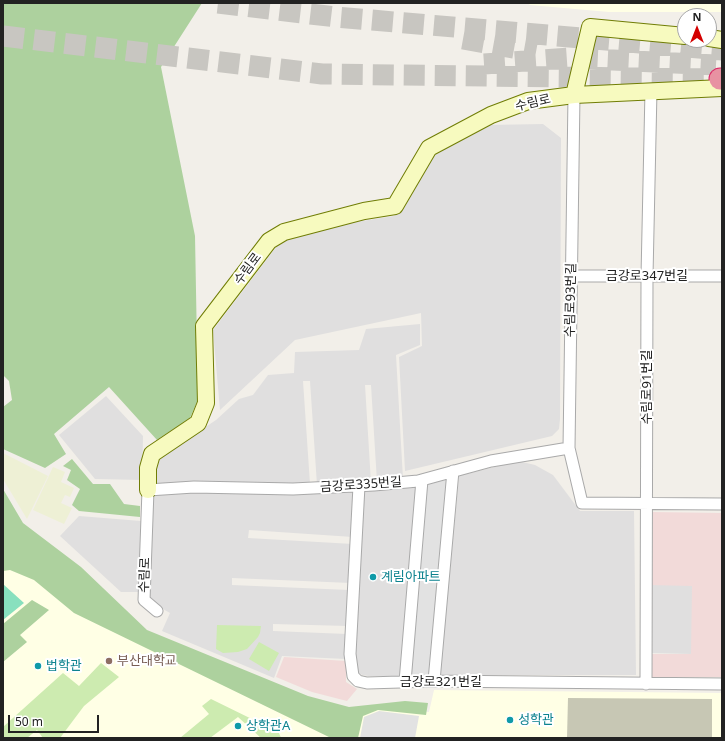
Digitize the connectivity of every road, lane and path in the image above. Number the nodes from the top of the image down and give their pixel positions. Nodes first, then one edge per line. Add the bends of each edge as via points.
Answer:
1 (677, 35) edge
2 (721, 82) edge
3 (651, 90) junction
4 (574, 95) junction
5 (571, 276) junction
6 (647, 276) junction
7 (722, 276) edge
8 (569, 448) junction
9 (453, 471) junction
10 (422, 480) junction
11 (359, 486) junction
12 (148, 490) junction
13 (646, 504) junction
14 (722, 504) edge
15 (157, 611) dead end
16 (434, 681) junction
17 (405, 682) junction
18 (646, 684) junction
19 (722, 684) edge

1 - 4 main road via 590,27
2 - 3 main road, 수림로
3 - 4 main road, 수림로
3 - 6 street, 수림로91번길
4 - 5 street, 수림로93번길
4 - 12 main road, 수림로 via 528,101 490,116 428,148 395,206 364,211 284,232 269,241 204,326 206,403 198,423 152,454 148,468
5 - 6 street, 금강로347번길
5 - 8 street, 수림로93번길
6 - 7 street, 금강로347번길
6 - 13 street, 수림로91번길
8 - 9 street, 금강로335번길 via 491,461
8 - 13 street, 수림로93번길 via 582,503
9 - 10 street, 금강로335번길
9 - 16 street
10 - 11 street, 금강로335번길
10 - 17 street
11 - 12 street, 금강로335번길 via 293,489 194,487
11 - 17 street, 금강로321번길 via 350,654 353,676 358,681 366,683
12 - 15 street, 수림로 via 144,600
13 - 14 street
13 - 18 street, 수림로91번길
16 - 17 street, 금강로321번길
16 - 18 street, 금강로321번길
18 - 19 street, 금강로321번길

